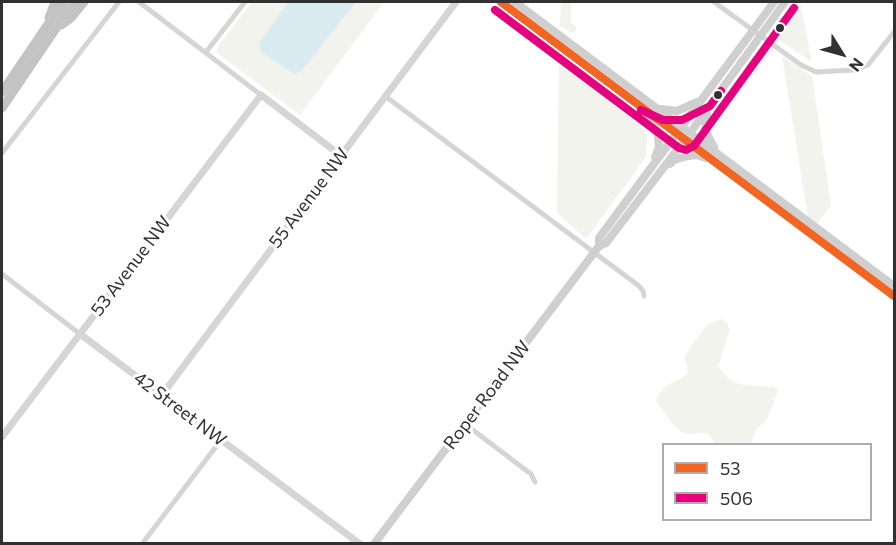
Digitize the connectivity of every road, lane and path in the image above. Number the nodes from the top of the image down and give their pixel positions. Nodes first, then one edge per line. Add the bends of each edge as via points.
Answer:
1 (55, 2) edge
2 (63, 2) edge
3 (74, 2) edge
4 (84, 2) edge
5 (119, 2) edge
6 (139, 2) edge
7 (245, 2) edge
8 (456, 2) edge
9 (501, 2) edge
10 (515, 2) edge
11 (714, 2) edge
12 (774, 2) edge
13 (785, 2) edge
14 (51, 28) junction
15 (754, 30) junction
16 (894, 32) edge
17 (762, 36) junction
18 (206, 52) junction
19 (2, 92) edge
20 (261, 95) junction
21 (385, 96) junction
22 (704, 97) junction
23 (655, 106) junction
24 (642, 107) junction
25 (2, 108) edge
26 (708, 108) junction
27 (679, 130) junction
28 (688, 136) junction
29 (2, 153) edge
30 (340, 155) junction
31 (718, 158) junction
32 (652, 165) junction
33 (662, 170) junction
34 (596, 249) junction
35 (2, 274) edge
36 (894, 286) edge
37 (644, 296) dead end
38 (894, 296) edge
39 (80, 334) junction
40 (162, 395) junction
41 (465, 424) junction
42 (2, 437) edge
43 (221, 440) junction
44 (535, 482) dead end
45 (142, 543) edge
46 (360, 543) edge
47 (374, 543) edge

1 - 14 highway via 51,8
2 - 14 highway
3 - 14 highway
4 - 14 highway via 71,18
5 - 29 street
6 - 18 street
7 - 18 street
8 - 21 street, 55 Avenue NW
9 - 24 main road
10 - 23 main road
11 - 15 street
12 - 15 main road, Roper Road NW
13 - 17 main road, Roper Road NW
14 - 19 highway
14 - 25 highway
15 - 17 street
15 - 22 main road, Roper Road NW
16 - 17 street via 868,65 854,70 816,72
17 - 26 main road, Roper Road NW
18 - 20 street
20 - 30 street
20 - 39 street, 53 Avenue NW
21 - 30 street, 55 Avenue NW
21 - 34 street
22 - 23 main road via 677,111
22 - 27 main road, Roper Road NW
23 - 27 main road
24 - 27 main road
24 - 32 main road via 658,136 659,147
26 - 28 main road, Roper Road NW
26 - 31 main road via 705,130
27 - 28 main road
27 - 32 main road, Roper Road NW
28 - 31 main road
28 - 33 main road, Roper Road NW
30 - 40 street, 55 Avenue NW
31 - 33 main road via 688,156 674,160
31 - 36 main road
31 - 38 main road
32 - 34 main road, Roper Road NW via 599,238
33 - 34 main road, Roper Road NW via 606,243
34 - 37 street via 639,286
34 - 41 main road, Roper Road NW
35 - 39 street, 42 Street NW
39 - 40 street, 42 Street NW
39 - 42 street, 53 Avenue NW
40 - 43 street, 42 Street NW
41 - 44 street via 531,474
41 - 47 main road, Roper Road NW
43 - 45 street
43 - 46 street, 42 Street NW

